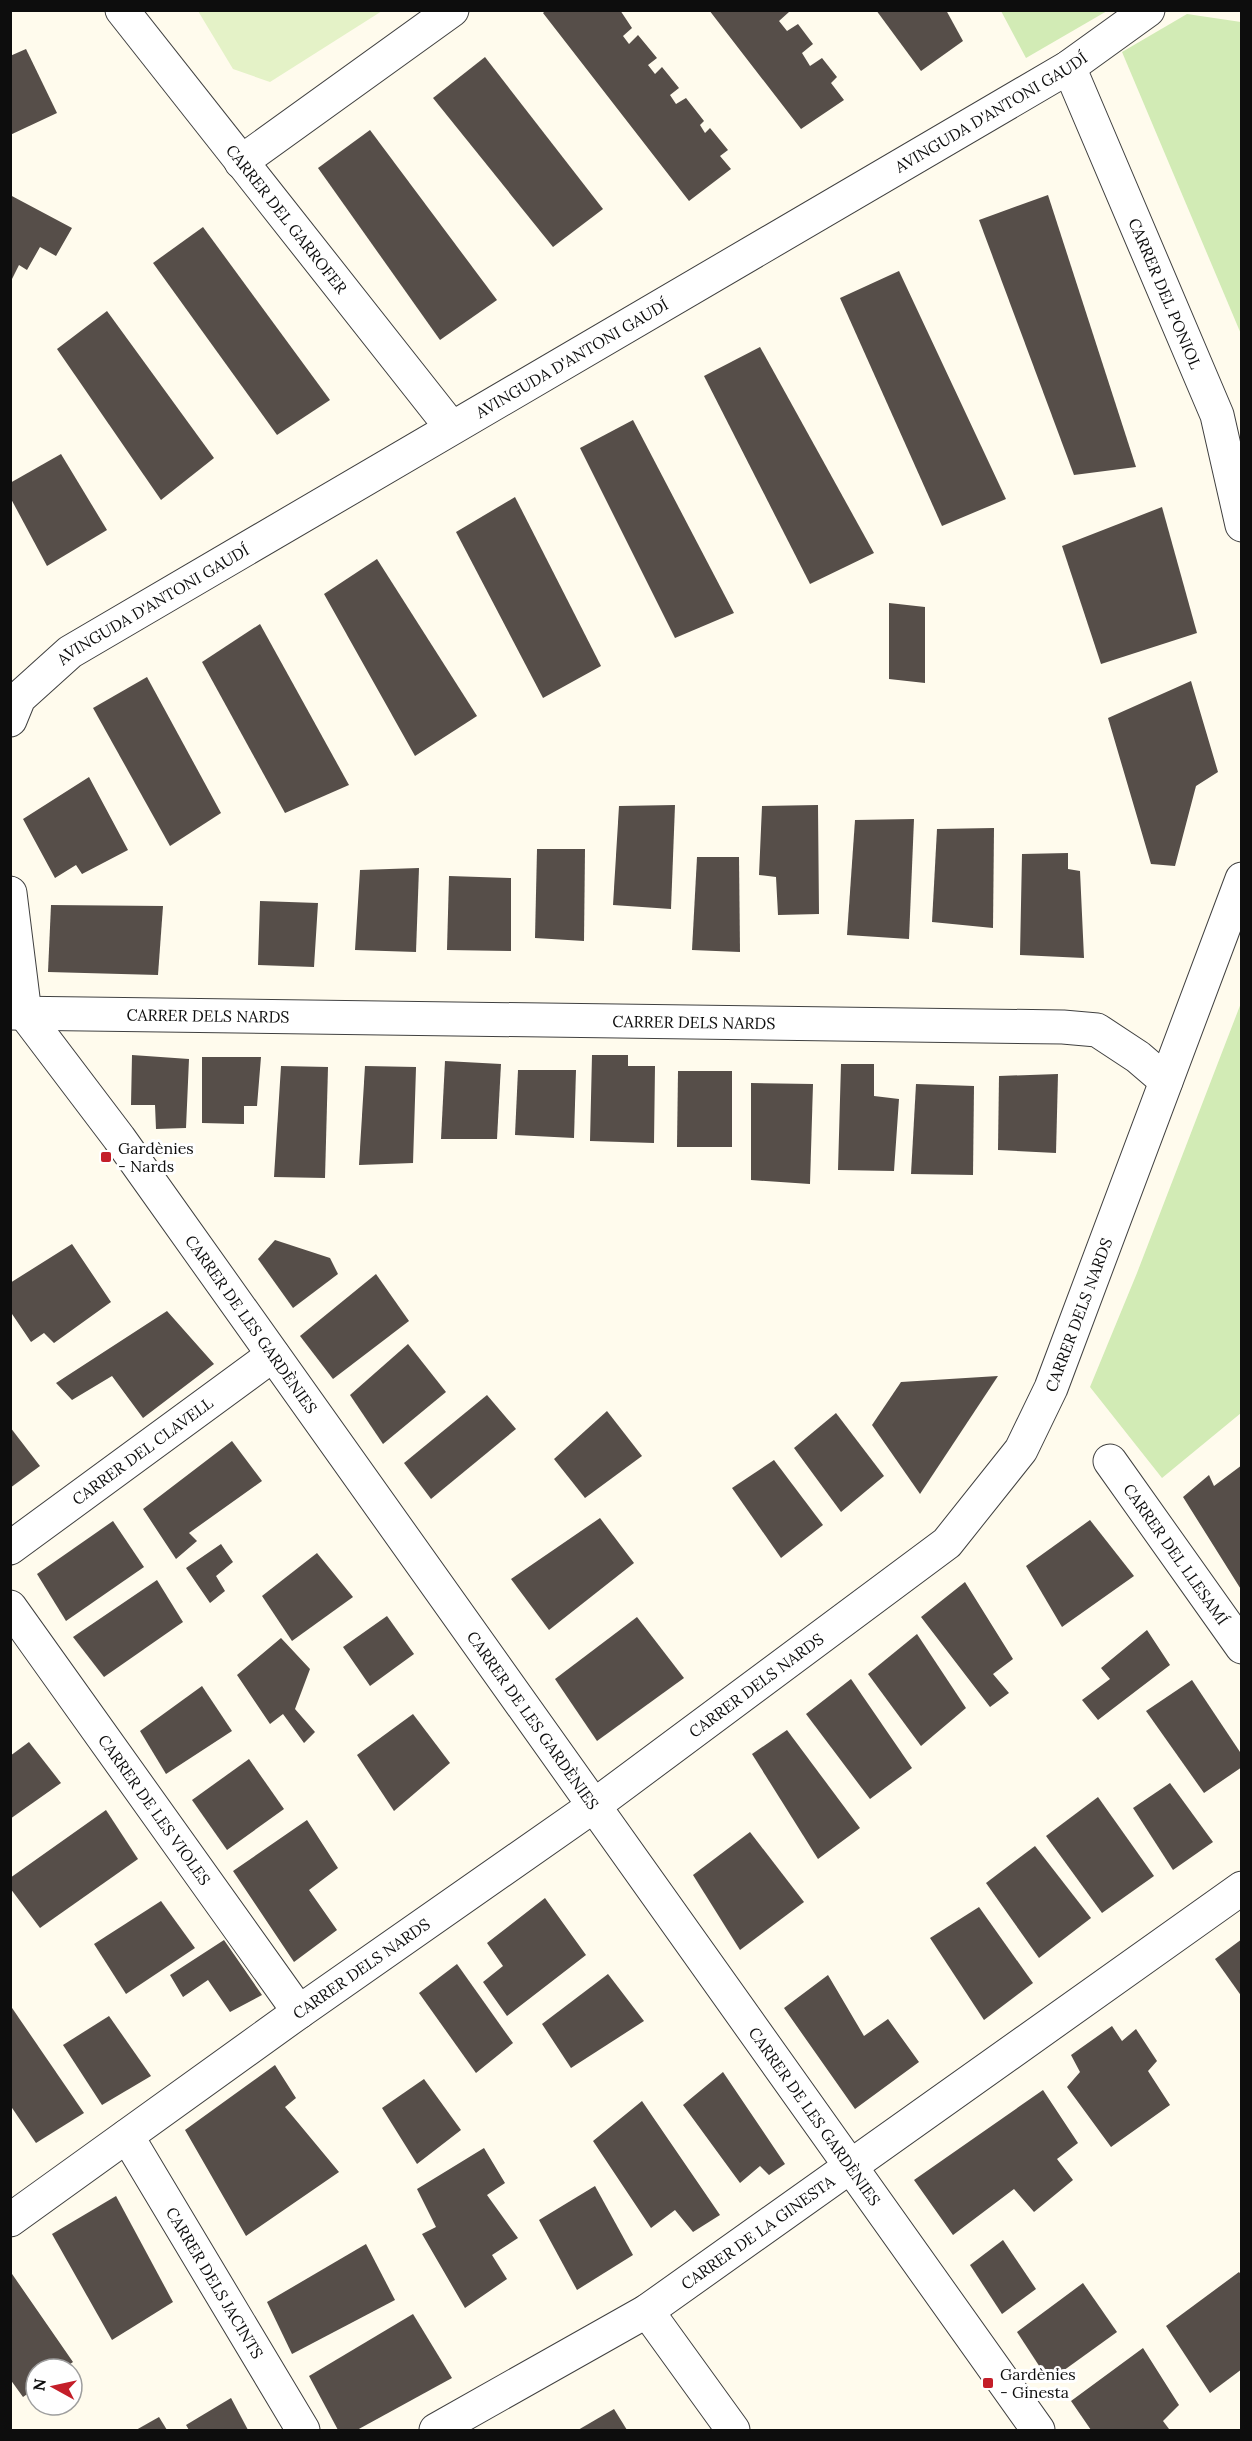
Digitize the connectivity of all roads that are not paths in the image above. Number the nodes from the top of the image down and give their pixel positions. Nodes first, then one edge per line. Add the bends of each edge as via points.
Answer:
1 (122, 10) edge
2 (452, 10) edge
3 (1148, 10) edge
4 (1069, 67) junction
5 (241, 162) junction
6 (451, 427) junction
7 (1242, 525) edge
8 (10, 720) edge
9 (1242, 879) edge
10 (10, 893) edge
11 (18, 1013) edge
12 (1166, 1081) junction
13 (273, 1355) junction
14 (1110, 1461) dead end
15 (10, 1548) edge
16 (10, 1607) edge
17 (1242, 1647) edge
18 (595, 1805) junction
19 (1242, 1888) edge
20 (299, 2012) junction
21 (127, 2136) junction
22 (850, 2169) junction
23 (10, 2220) edge
24 (646, 2311) junction
25 (303, 2430) edge
26 (436, 2430) edge
27 (733, 2430) edge
28 (1038, 2430) edge

1 - 5 street, CARRER DEL GARROFER
2 - 5 street
3 - 4 street, AVINGUDA D'ANTONI GAUDÍ
4 - 6 street, AVINGUDA D'ANTONI GAUDÍ
4 - 7 street, CARRER DEL PONIOL via 1217,416
5 - 6 street, CARRER DEL GARROFER
6 - 8 street, AVINGUDA D'ANTONI GAUDÍ via 70,652 19,698
9 - 12 street
10 - 11 street
11 - 12 street, CARRER DELS NARDS via 1063,1027 1097,1030
11 - 13 street, CARRER DE LES GARDÈNIES via 119,1138
12 - 18 street, CARRER DELS NARDS via 1052,1388 1021,1450 947,1543
13 - 15 street, CARRER DEL CLAVELL
13 - 18 street, CARRER DE LES GARDÈNIES
14 - 17 street, CARRER DEL LLESAMÍ
16 - 20 street, CARRER DE LES VIOLES
18 - 20 street, CARRER DELS NARDS
18 - 22 street, CARRER DE LES GARDÈNIES
19 - 22 street, CARRER DE LA GINESTA
20 - 21 street, CARRER DELS NARDS
21 - 23 street, CARRER DELS NARDS
21 - 25 street, CARRER DELS JACINTS
22 - 24 street, CARRER DE LA GINESTA
22 - 28 street, CARRER DE LES GARDÈNIES
24 - 26 street, CARRER DE LA GINESTA
24 - 27 street

